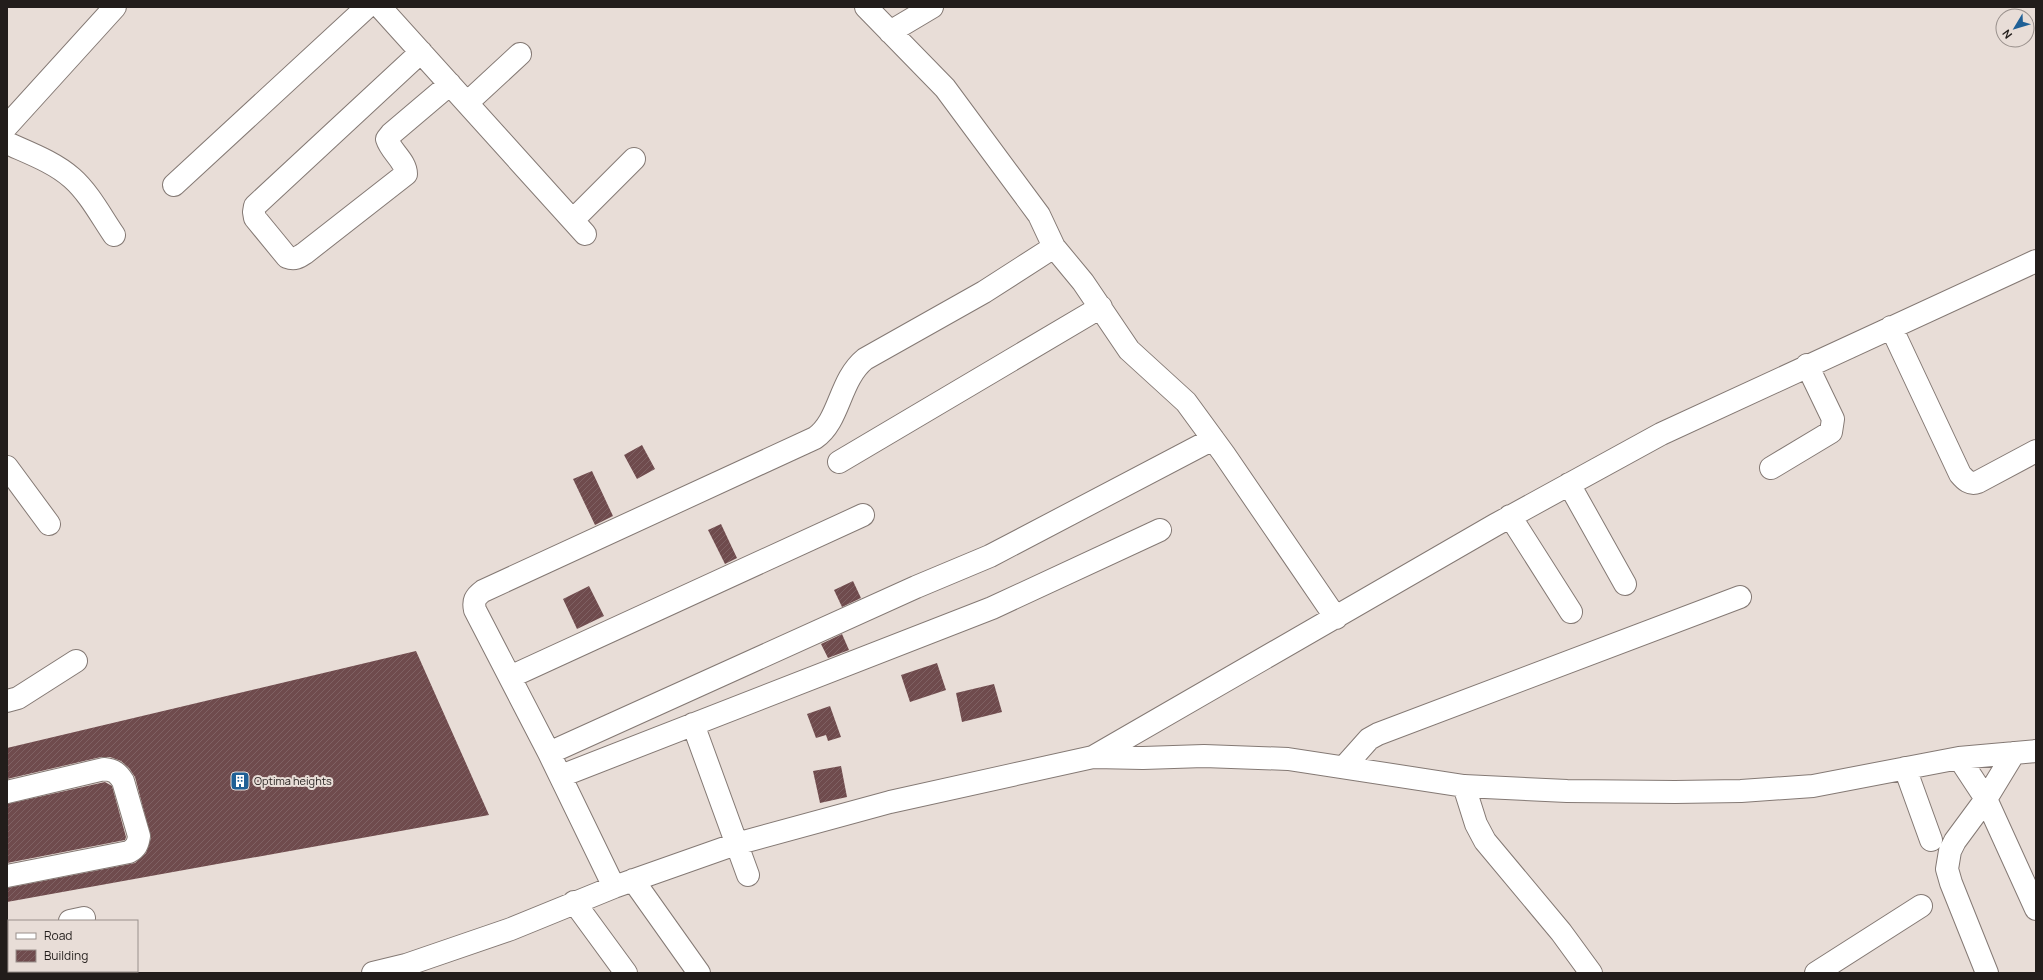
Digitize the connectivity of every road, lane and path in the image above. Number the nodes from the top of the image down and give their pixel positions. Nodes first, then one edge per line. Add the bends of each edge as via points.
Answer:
1 (115, 7) edge
2 (367, 7) edge
3 (380, 7) edge
4 (866, 7) edge
5 (932, 7) edge
6 (890, 32) junction
7 (421, 52) junction
8 (520, 54) dead end
9 (450, 84) junction
10 (467, 103) junction
11 (7, 126) edge
12 (7, 143) edge
13 (634, 159) dead end
14 (174, 185) dead end
15 (114, 235) dead end
16 (1054, 247) junction
17 (2036, 262) edge
18 (1101, 307) junction
19 (1891, 327) junction
20 (1807, 365) junction
21 (1213, 439) junction
22 (2036, 451) edge
23 (840, 462) dead end
24 (7, 467) edge
25 (1771, 468) dead end
26 (1569, 484) junction
27 (863, 515) dead end
28 (1510, 516) junction
29 (49, 524) dead end
30 (1160, 530) dead end
31 (1625, 584) dead end
32 (1740, 597) dead end
33 (1570, 612) dead end
34 (1336, 618) junction
35 (76, 661) dead end
36 (510, 677) junction
37 (7, 701) edge
38 (692, 724) junction
39 (2036, 751) edge
40 (549, 753) junction
41 (2014, 753) junction
42 (1093, 757) junction
43 (1959, 758) junction
44 (1344, 767) junction
45 (1905, 768) junction
46 (560, 776) junction
47 (1464, 786) junction
48 (7, 792) edge
49 (1986, 799) junction
50 (1931, 840) dead end
51 (736, 844) junction
52 (748, 875) dead end
53 (7, 876) edge
54 (624, 883) junction
55 (574, 902) junction
56 (1921, 906) dead end
57 (2036, 909) edge
58 (372, 973) edge
59 (626, 973) edge
60 (699, 973) edge
61 (1591, 973) edge
62 (1816, 973) edge
63 (1987, 973) edge

1 - 11 main road
2 - 14 main road
3 - 7 main road
4 - 6 main road
5 - 6 main road
6 - 16 main road via 945,88 1039,215
7 - 9 main road
7 - 9 main road via 255,206 255,218 287,256 292,259 298,258 406,174 406,168 389,146 387,139
8 - 10 main road
9 - 10 main road
10 - 13 main road via 579,227
12 - 15 main road via 57,167 72,178 91,200
16 - 18 main road
16 - 36 main road via 984,292 865,359 850,375 826,428 815,438 478,595 474,603 475,610
17 - 19 main road
18 - 21 main road via 1129,350 1177,392
18 - 23 main road
19 - 20 main road
19 - 22 main road via 1960,474 1966,480 1971,483 1978,482
20 - 25 main road via 1833,419 1831,432
20 - 26 main road via 1661,434
21 - 34 main road
21 - 40 main road via 990,556
24 - 29 main road
26 - 28 main road
26 - 31 main road
27 - 36 main road
28 - 33 main road
28 - 34 main road
30 - 38 main road via 992,608
32 - 44 main road via 1378,734 1369,739
34 - 42 main road
35 - 37 main road via 18,698
36 - 40 main road
38 - 46 main road
38 - 51 main road
39 - 41 main road
40 - 46 main road
41 - 43 main road
41 - 49 main road
42 - 44 main road via 1204,756 1288,759
42 - 51 main road via 890,802
43 - 45 main road
43 - 49 main road
44 - 47 main road
45 - 47 main road via 1813,786 1741,791 1567,791
45 - 50 main road
46 - 54 main road
47 - 61 main road via 1476,824 1485,841 1561,932
48 - 53 main road via 104,769 112,770 119,774 123,781 139,836 138,843 129,852
49 - 57 main road
49 - 63 main road via 1955,841 1950,851 1947,869
51 - 52 main road
51 - 54 main road
54 - 55 main road
54 - 60 main road
55 - 58 main road via 511,929 406,965
55 - 59 main road
56 - 62 main road

